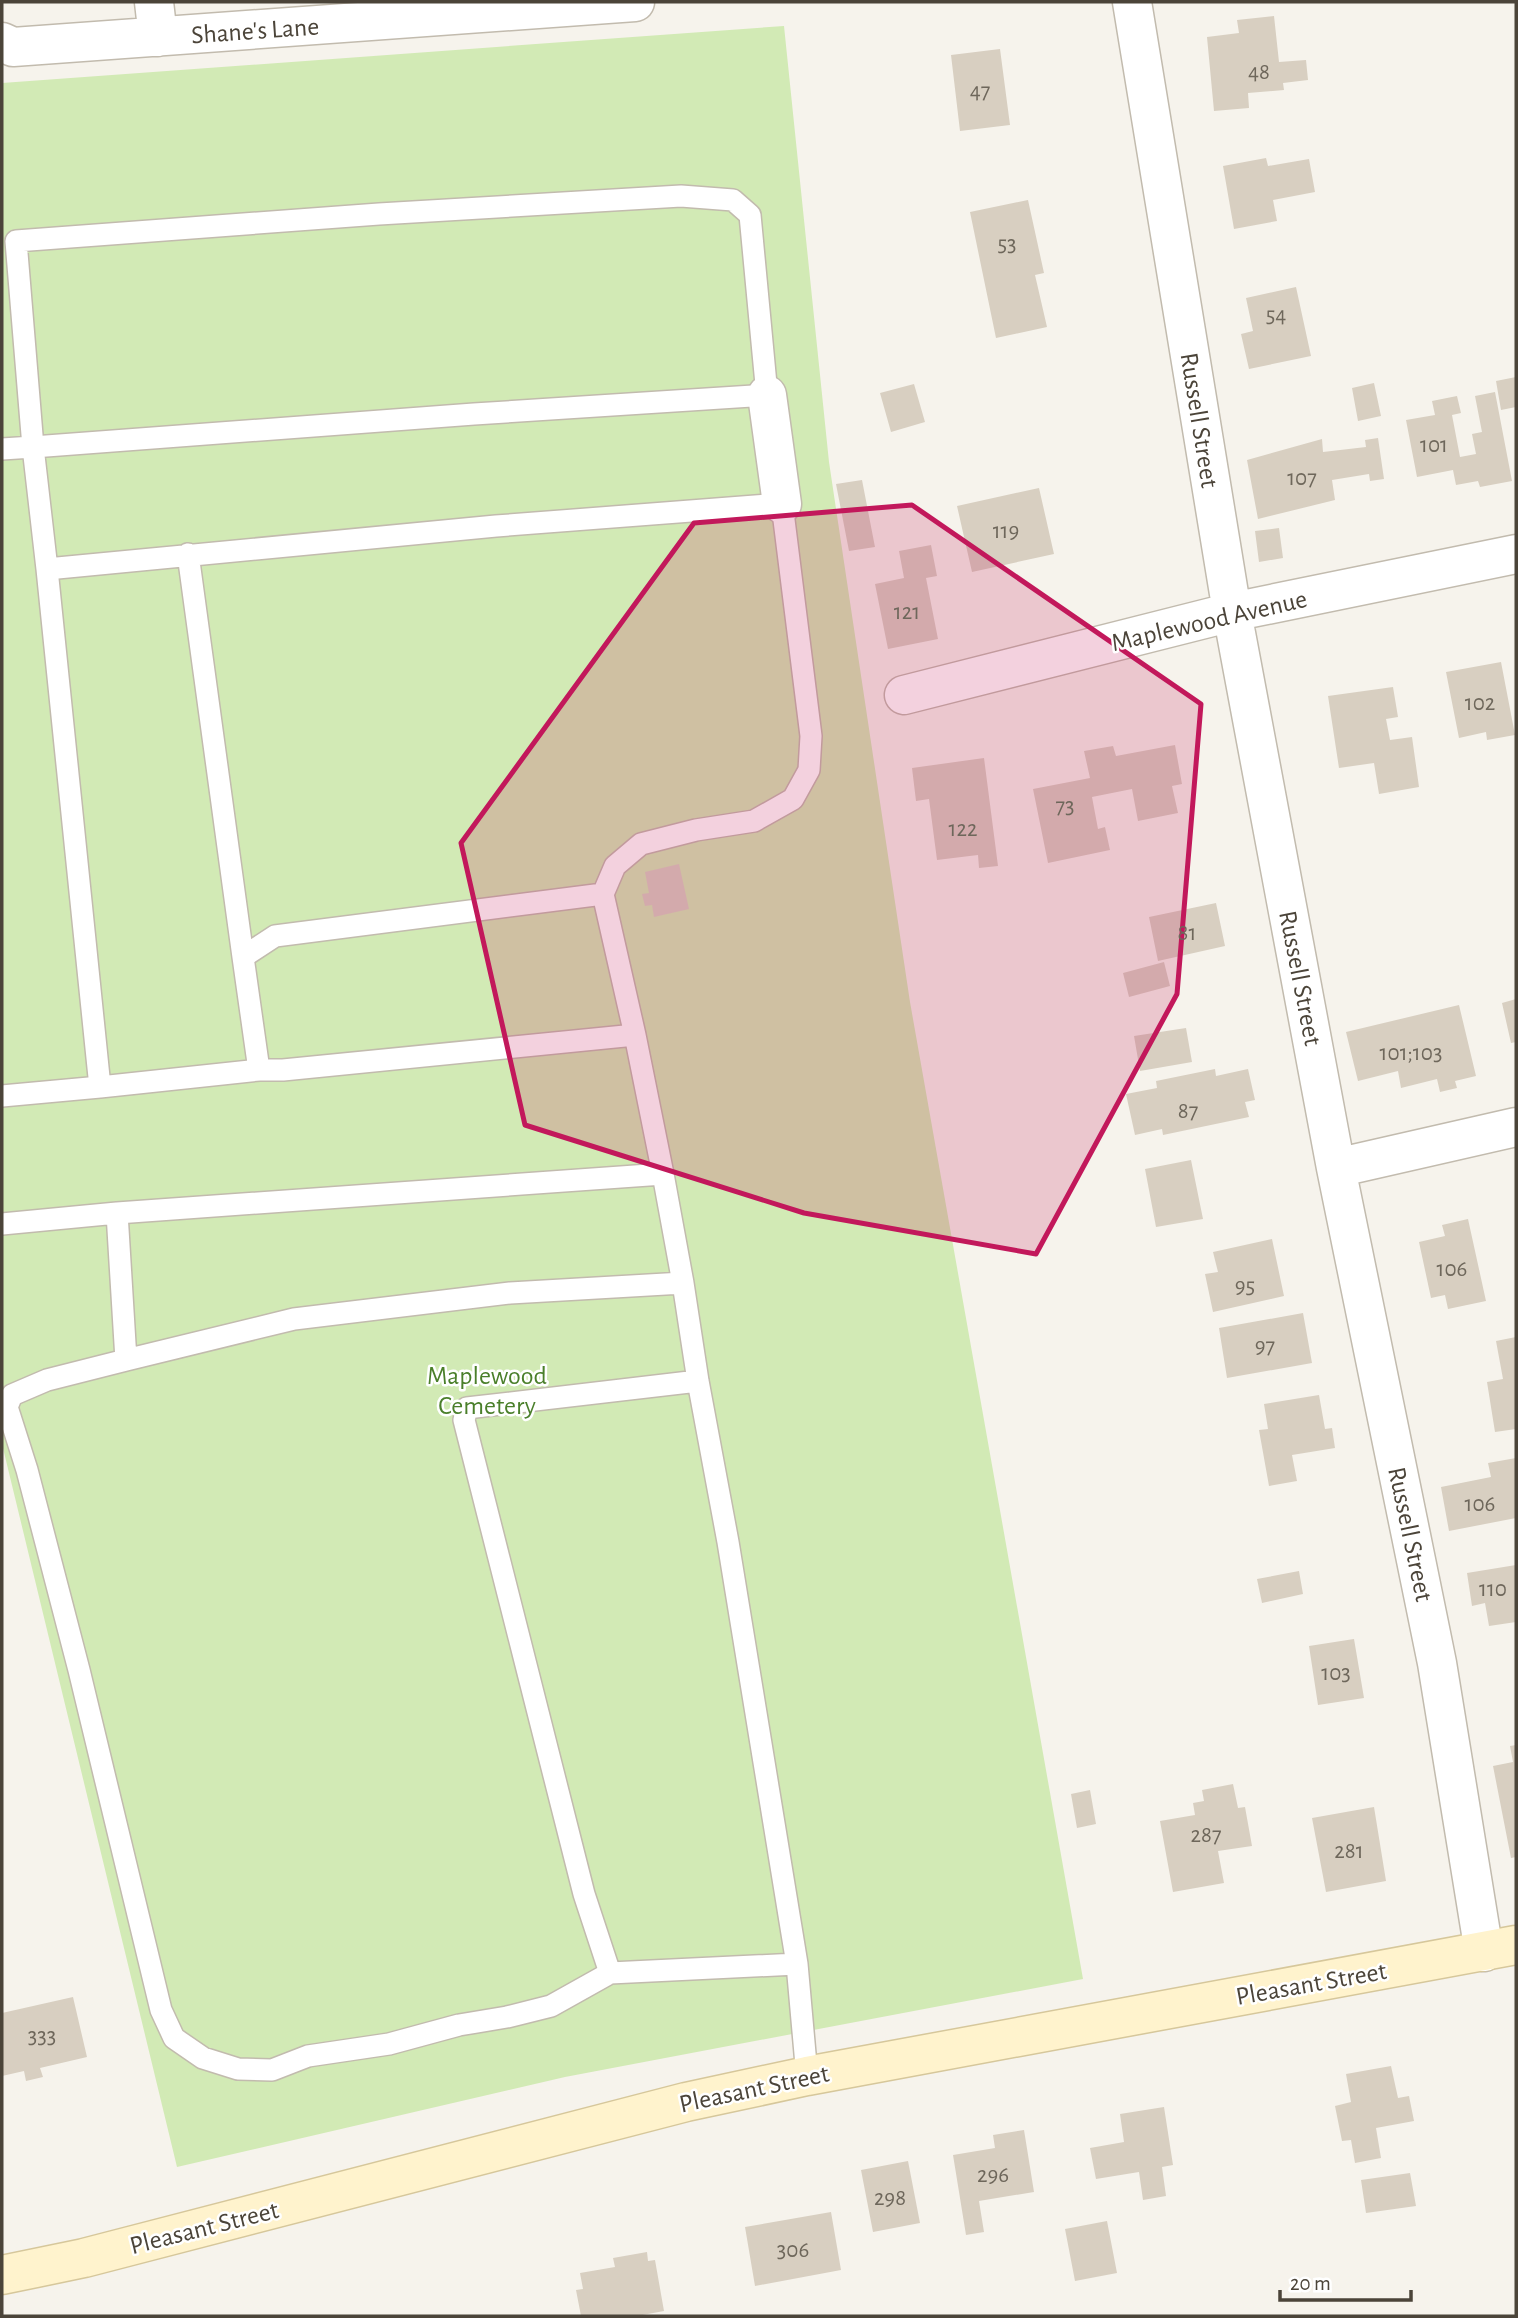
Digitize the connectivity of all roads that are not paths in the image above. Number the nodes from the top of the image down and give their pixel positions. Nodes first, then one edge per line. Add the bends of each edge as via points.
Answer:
1 (635, 2) edge
2 (1132, 2) edge
3 (156, 19) edge
4 (2, 42) edge
5 (9, 241) edge
6 (767, 395) junction
7 (33, 447) junction
8 (2, 449) edge
9 (782, 504) junction
10 (188, 554) junction
11 (1516, 554) edge
12 (47, 569) junction
13 (1232, 612) junction
14 (904, 695) dead end
15 (603, 894) junction
16 (243, 957) junction
17 (635, 1035) junction
18 (259, 1070) junction
19 (100, 1087) junction
20 (2, 1096) edge
21 (1516, 1126) edge
22 (1336, 1168) junction
23 (663, 1174) junction
24 (117, 1213) junction
25 (2, 1224) edge
26 (683, 1283) junction
27 (126, 1360) junction
28 (698, 1381) junction
29 (1500, 1948) edge
30 (797, 1964) junction
31 (610, 1973) junction
32 (807, 2076) junction
33 (84, 2258) junction
34 (2, 2275) edge
35 (2, 2294) edge

1 - 3 street, Shane's Lane
2 - 13 street, Russell Street
3 - 4 street, Shane's Lane via 13,47
5 - 6 lane via 681,196 733,200 750,215
5 - 7 lane
6 - 7 lane
6 - 9 street
7 - 8 lane
7 - 12 lane
9 - 10 lane
9 - 15 lane via 811,736 808,770 793,799 754,821 641,844 615,866
10 - 12 lane
10 - 16 lane
11 - 13 street, Maplewood Avenue
12 - 19 lane
13 - 14 street, Maplewood Avenue
13 - 22 street, Russell Street
15 - 16 lane via 275,936
15 - 17 lane
16 - 18 lane
17 - 18 lane
17 - 23 lane
18 - 19 lane
19 - 20 lane
21 - 22 street
22 - 29 street, Russell Street
23 - 24 lane
23 - 26 lane
24 - 25 lane
24 - 27 lane
26 - 27 lane via 510,1293 294,1319
26 - 28 lane
27 - 31 lane via 47,1380 12,1395 7,1407 79,1670 161,2010 174,2038 214,2062 238,2069 272,2070 308,2056 389,2044 551,2006
28 - 30 lane via 729,1542
28 - 31 lane via 467,1408 464,1420 584,1894
29 - 32 street, Pleasant Street
30 - 31 lane
30 - 32 lane
32 - 33 street, Pleasant Street via 686,2102
33 - 34 street, Pleasant Street
33 - 35 street

